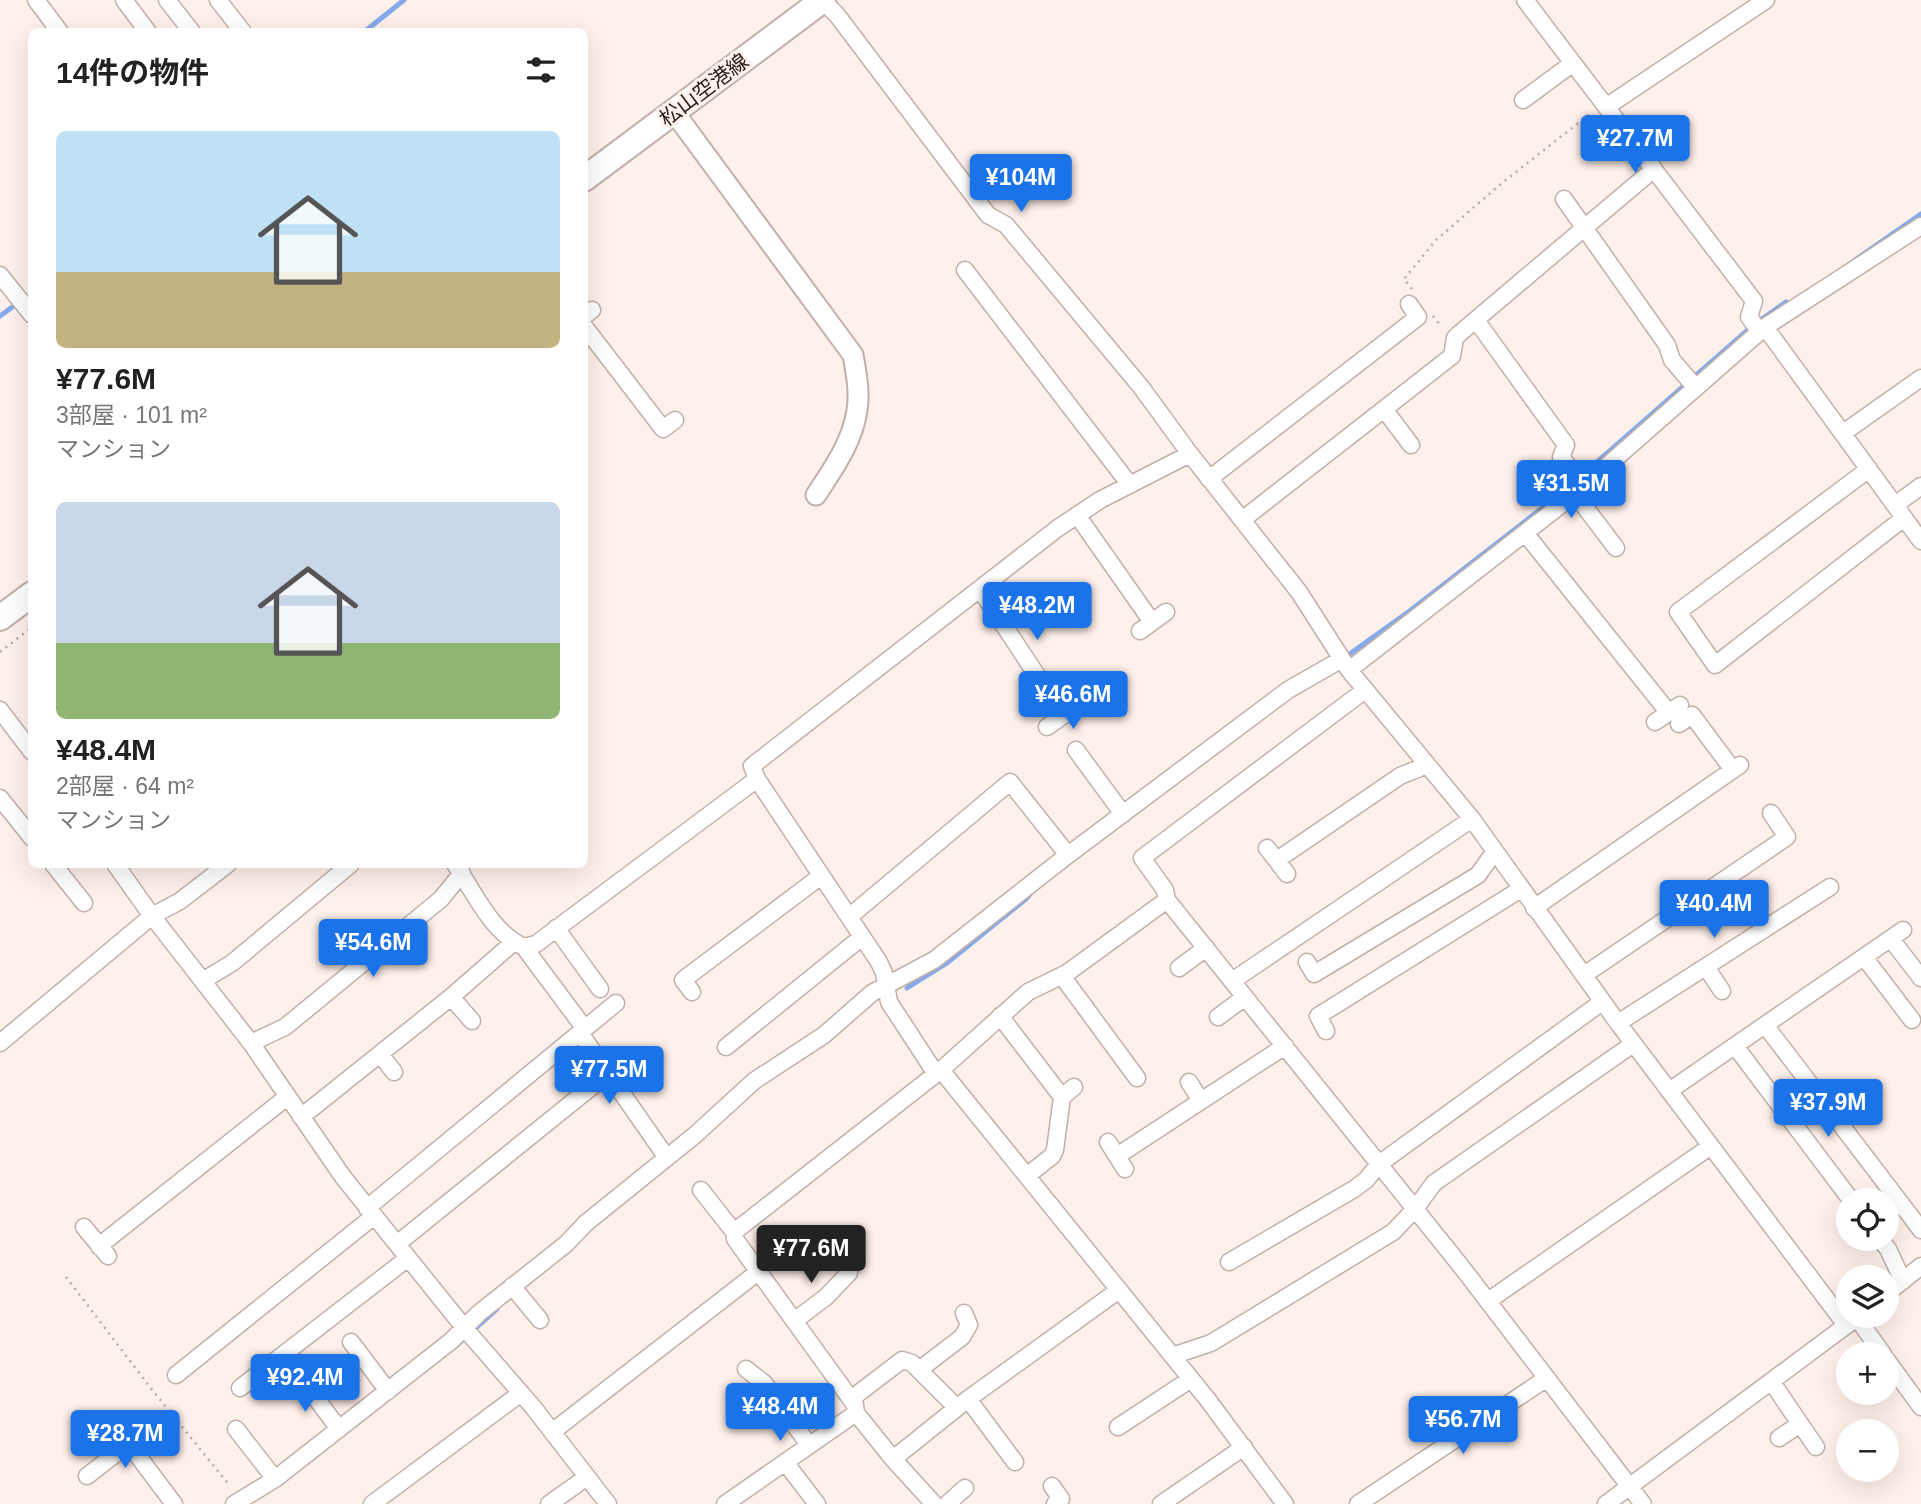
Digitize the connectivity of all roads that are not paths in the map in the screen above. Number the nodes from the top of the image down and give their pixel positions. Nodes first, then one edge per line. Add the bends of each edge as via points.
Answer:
1 (36, 0) edge
2 (124, 0) edge
3 (167, 0) edge
4 (218, 0) edge
5 (822, 0) edge
6 (1525, 0) edge
7 (1766, 0) edge
8 (57, 28) edge
9 (144, 28) edge
10 (189, 28) edge
11 (240, 28) edge
12 (1573, 63) junction
13 (1523, 100) dead end
14 (1605, 105) junction
15 (674, 113) junction
16 (1650, 172) junction
17 (588, 176) edge
18 (1564, 199) dead end
19 (1921, 226) edge
20 (1586, 227) junction
21 (1698, 245) dead end
22 (965, 270) dead end
23 (0, 275) edge
24 (992, 277) dead end
25 (979, 288) junction
26 (1414, 301) road end
27 (28, 311) edge
28 (1476, 320) junction
29 (1763, 330) junction
30 (1035, 332) dead end
31 (588, 333) edge
32 (1020, 342) junction
33 (1921, 378) edge
34 (1691, 382) junction
35 (1384, 409) junction
36 (675, 420) dead end
37 (1843, 433) junction
38 (1411, 445) dead end
39 (1189, 454) junction
40 (1869, 469) junction
41 (1209, 478) junction
42 (1578, 484) junction
43 (1130, 485) junction
44 (1921, 486) edge
45 (816, 495) dead end
46 (1900, 512) junction
47 (1077, 516) junction
48 (1242, 520) junction
49 (1525, 533) junction
50 (1921, 541) edge
51 (1616, 548) dead end
52 (980, 589) junction
53 (28, 597) edge
54 (1605, 605) dead end
55 (1166, 612) dead end
56 (1592, 616) junction
57 (0, 618) edge
58 (1345, 664) junction
59 (1365, 690) junction
60 (1078, 705) dead end
61 (0, 710) edge
62 (1676, 714) junction
63 (1063, 715) junction
64 (1655, 722) dead end
65 (1047, 727) dead end
66 (28, 747) edge
67 (1076, 750) dead end
68 (1427, 765) junction
69 (757, 779) junction
70 (1355, 785) dead end
71 (1366, 799) junction
72 (3, 806) edge
73 (1771, 813) dead end
74 (1122, 814) junction
75 (1472, 820) junction
76 (28, 834) edge
77 (1495, 851) junction
78 (1068, 855) junction
79 (55, 868) edge
80 (118, 868) edge
81 (346, 868) edge
82 (458, 869) edge
83 (227, 870) edge
84 (1287, 874) dead end
85 (821, 876) junction
86 (1430, 884) dead end
87 (1830, 887) dead end
88 (1521, 889) junction
89 (1439, 898) junction
90 (1167, 900) junction
91 (84, 904) dead end
92 (1534, 908) junction
93 (152, 916) junction
94 (849, 917) junction
95 (556, 928) junction
96 (1358, 928) dead end
97 (862, 937) junction
98 (1367, 942) junction
99 (519, 945) junction
100 (1206, 948) junction
101 (1864, 957) junction
102 (1307, 962) dead end
103 (1706, 967) junction
104 (1179, 968) dead end
105 (1584, 975) junction
106 (1062, 976) junction
107 (1921, 978) edge
108 (1376, 980) junction
109 (204, 981) junction
110 (1232, 981) junction
111 (886, 985) junction
112 (600, 989) dead end
113 (1722, 991) dead end
114 (692, 992) dead end
115 (1385, 994) dead end
116 (451, 997) junction
117 (1245, 997) junction
118 (1602, 1002) junction
119 (616, 1003) dead end
120 (1000, 1016) junction
121 (1218, 1017) dead end
122 (1912, 1020) dead end
123 (471, 1021) dead end
124 (1618, 1023) junction
125 (1765, 1025) junction
126 (583, 1031) junction
127 (1326, 1031) dead end
128 (3, 1034) edge
129 (251, 1043) junction
130 (1633, 1044) junction
131 (726, 1046) dead end
132 (1285, 1046) junction
133 (1735, 1046) junction
134 (380, 1054) junction
135 (1126, 1063) junction
136 (394, 1072) dead end
137 (938, 1072) junction
138 (1112, 1073) dead end
139 (1137, 1079) dead end
140 (1189, 1082) dead end
141 (584, 1086) dead end
142 (1669, 1091) junction
143 (287, 1097) junction
144 (1201, 1101) junction
145 (301, 1117) junction
146 (1710, 1146) junction
147 (488, 1148) dead end
148 (1117, 1156) dead end
149 (667, 1158) junction
150 (499, 1162) junction
151 (1379, 1164) junction
152 (1028, 1175) junction
153 (1843, 1188) edge
154 (701, 1190) dead end
155 (1415, 1209) junction
156 (371, 1212) junction
157 (84, 1227) dead end
158 (1921, 1230) edge
159 (734, 1232) junction
160 (397, 1244) junction
161 (1889, 1251) edge
162 (408, 1258) junction
163 (1229, 1262) dead end
164 (1921, 1266) edge
165 (758, 1272) junction
166 (849, 1273) dead end
167 (1903, 1281) junction
168 (1899, 1284) edge
169 (512, 1286) junction
170 (1119, 1290) junction
171 (1836, 1298) edge
172 (1488, 1301) junction
173 (964, 1313) dead end
174 (540, 1320) dead end
175 (794, 1321) junction
176 (1843, 1328) edge
177 (1861, 1328) edge
178 (468, 1332) junction
179 (351, 1342) dead end
180 (1873, 1342) edge
181 (1172, 1356) junction
182 (746, 1369) dead end
183 (919, 1370) junction
184 (176, 1375) dead end
185 (1899, 1377) edge
186 (301, 1378) dead end
187 (1547, 1378) junction
188 (243, 1379) dead end
189 (1191, 1379) junction
190 (1771, 1381) junction
191 (388, 1391) junction
192 (521, 1394) junction
193 (962, 1403) junction
194 (853, 1406) junction
195 (1921, 1407) edge
196 (1800, 1424) junction
197 (1118, 1427) dead end
198 (236, 1429) dead end
199 (339, 1429) junction
200 (552, 1432) junction
201 (1779, 1438) dead end
202 (809, 1445) junction
203 (1244, 1447) junction
204 (1816, 1447) dead end
205 (893, 1459) junction
206 (785, 1462) junction
207 (1015, 1462) dead end
208 (87, 1476) dead end
209 (587, 1477) junction
210 (275, 1479) junction
211 (1052, 1486) dead end
212 (1629, 1486) junction
213 (965, 1488) dead end
214 (1278, 1501) edge
215 (238, 1502) edge
216 (174, 1504) edge
217 (372, 1504) edge
218 (549, 1504) edge
219 (608, 1504) edge
220 (725, 1504) edge
221 (817, 1504) edge
222 (934, 1504) edge
223 (947, 1504) edge
224 (1055, 1504) edge
225 (1161, 1504) edge
226 (1358, 1504) edge
227 (1606, 1504) edge
228 (1643, 1504) edge

1 - 8 street
2 - 9 street
3 - 10 street
4 - 11 street
5 - 15 main road, 松山空港線
5 - 39 street via 988,215 1006,225 1141,387
6 - 12 street
7 - 14 street
12 - 13 street
12 - 14 street
14 - 16 street
15 - 17 main road, 松山空港線
15 - 45 street via 853,355 858,410 850,435
16 - 20 street
16 - 21 street
16 - 29 street via 1754,301 1749,317
18 - 20 street
19 - 29 street
20 - 28 street
20 - 34 street
22 - 25 street
23 - 27 street
24 - 25 street
25 - 32 street
26 - 41 street via 1418,317
28 - 35 street via 1455,338 1452,356
28 - 42 street via 1566,445 1561,457
29 - 34 street
29 - 37 street
30 - 32 street
31 - 36 street via 619,386 663,429
32 - 43 street via 1084,411
33 - 37 street
34 - 42 street
35 - 38 street
35 - 48 street
37 - 40 street
39 - 41 street
39 - 43 street
40 - 46 street
40 - 46 street via 1678,612 1715,665
41 - 48 street
42 - 49 street
42 - 51 street
43 - 47 street
44 - 46 street
46 - 50 street
47 - 52 street
47 - 55 street via 1146,627
48 - 58 street via 1300,592
49 - 56 street
49 - 58 street
52 - 63 street
52 - 69 street via 752,766
53 - 57 main road
54 - 56 street
56 - 62 street
58 - 59 street
58 - 74 street via 1288,690
59 - 68 street
59 - 90 street via 1142,858
60 - 63 street
61 - 66 street
62 - 64 street
62 - 92 street via 1692,715 1737,768
63 - 65 street
67 - 74 street
68 - 71 street via 1399,776
68 - 75 street
69 - 85 street
69 - 95 street
70 - 71 street
71 - 84 street via 1272,854
72 - 76 street
73 - 105 street via 1787,837
74 - 78 street
75 - 77 street
75 - 110 street
77 - 88 street
77 - 89 street via 1478,874
78 - 94 street via 1010,782
78 - 111 street via 934,960
79 - 91 street via 65,891
80 - 93 street
81 - 109 street
82 - 99 street via 497,926
82 - 129 street via 442,899 285,1027
83 - 93 street
85 - 94 street
85 - 114 street via 742,926 684,981
86 - 89 street
87 - 103 street
88 - 92 street
88 - 108 street via 1446,946
89 - 98 street
90 - 100 street
90 - 106 street
92 - 105 street
93 - 109 street
93 - 128 street via 91,978
94 - 97 street
95 - 99 street via 536,944
95 - 112 street
96 - 98 street
97 - 111 street via 879,962
97 - 131 street
98 - 102 street via 1314,974
99 - 116 street
99 - 126 street
100 - 104 street
100 - 110 street
101 - 107 street via 1897,934
101 - 122 street
101 - 125 street
103 - 113 street
103 - 124 street
105 - 118 street
106 - 120 street via 1028,992
106 - 135 street
108 - 115 street
108 - 127 street via 1318,1016
109 - 129 street
110 - 117 street
111 - 137 street via 889,1002
111 - 149 street via 824,1035 754,1081
116 - 123 street
116 - 134 street
117 - 121 street
117 - 132 street
118 - 124 street
118 - 151 street
119 - 126 street
120 - 137 street
120 - 152 street via 1068,1092 1055,1150
124 - 130 street
125 - 133 street
125 - 158 street
126 - 149 street
126 - 156 street
129 - 143 street
130 - 142 street
130 - 155 street via 1568,1099 1495,1150 1434,1183
132 - 144 street
132 - 151 street
133 - 142 street
133 - 153 street
134 - 136 street
134 - 145 street
135 - 138 street
135 - 139 street
137 - 152 street
137 - 159 street
140 - 144 street
141 - 150 street
142 - 146 street
143 - 145 street
143 - 157 street via 196,1179 104,1251
144 - 148 street
145 - 156 street
146 - 171 street
146 - 172 street
147 - 150 street
149 - 169 street
150 - 160 street
151 - 155 street
151 - 163 street via 1366,1180 1240,1246
152 - 170 street
154 - 159 street
155 - 172 street
155 - 181 street via 1393,1232 1211,1343
156 - 160 street
156 - 184 street via 278,1304 195,1369
159 - 165 street via 734,1240
160 - 162 street
161 - 167 street
162 - 178 street
162 - 188 street via 360,1285
164 - 167 street
165 - 175 street
165 - 200 street
166 - 175 street
167 - 168 street
169 - 174 street
169 - 178 street
170 - 181 street
170 - 193 street
172 - 187 street
173 - 183 street via 969,1325 962,1337
175 - 194 street
176 - 190 street
177 - 180 street
178 - 191 street
178 - 192 street
179 - 191 street
181 - 189 street
182 - 202 street via 764,1383
183 - 193 street
183 - 194 street via 902,1360
185 - 195 street
186 - 199 street
187 - 212 street
187 - 226 street
189 - 197 street
189 - 203 street
190 - 196 street
190 - 212 street
191 - 199 street
192 - 200 street
192 - 217 street
193 - 205 street
193 - 207 street
194 - 202 street
194 - 205 street
196 - 201 street
196 - 204 street
198 - 210 street
199 - 210 street
200 - 209 street
202 - 206 street
203 - 214 street
203 - 225 street
205 - 222 street
206 - 220 street
206 - 221 street
208 - 216 street via 134,1440
209 - 218 street
209 - 219 street
210 - 215 street
211 - 224 street via 1061,1499
212 - 227 street
212 - 228 street
213 - 223 street

